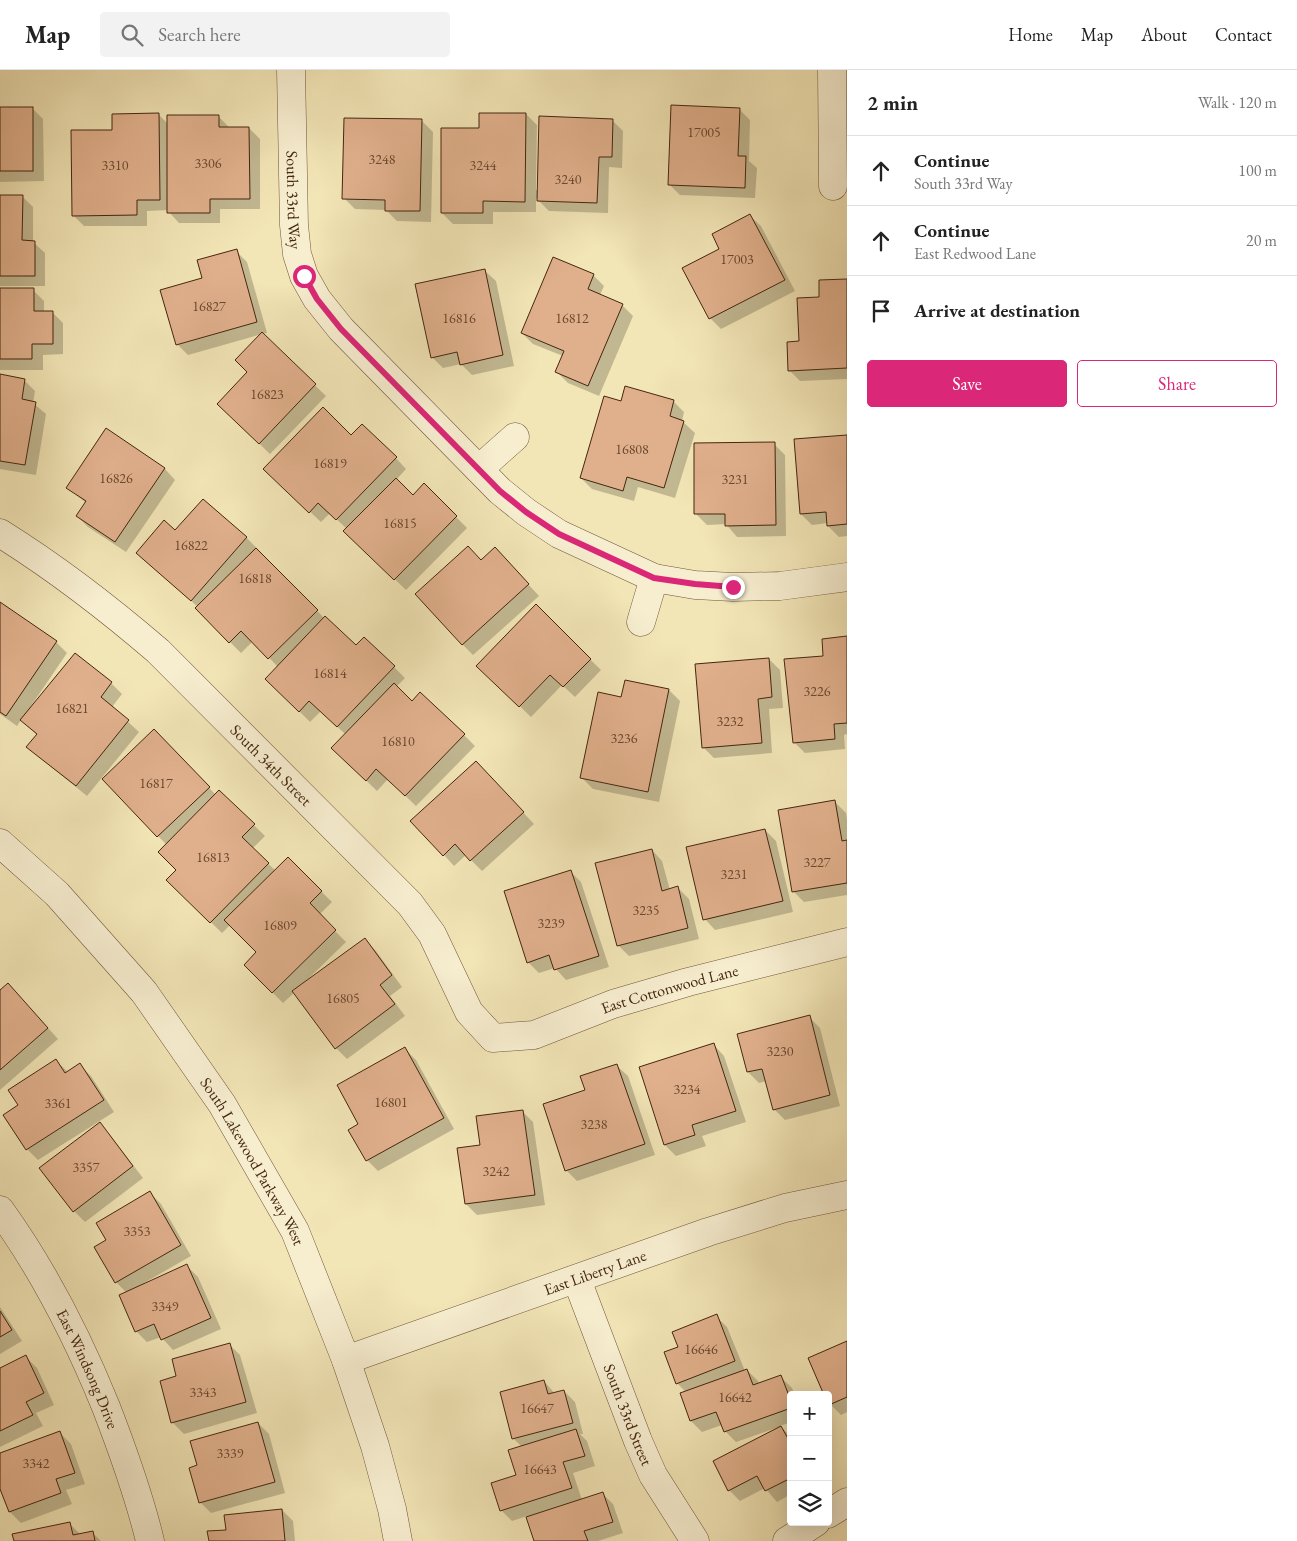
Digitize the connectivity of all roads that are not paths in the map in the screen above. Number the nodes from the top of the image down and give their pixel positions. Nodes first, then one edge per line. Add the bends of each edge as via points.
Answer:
1 (291, 70) edge
2 (832, 70) edge
3 (833, 186) dead end
4 (515, 437) dead end
5 (479, 469) junction
6 (0, 533) edge
7 (847, 577) edge
8 (654, 578) junction
9 (641, 622) dead end
10 (0, 843) edge
11 (847, 942) edge
12 (494, 1038) joint
13 (847, 1195) edge
14 (0, 1210) edge
15 (576, 1280) junction
16 (346, 1360) junction
17 (847, 1502) edge
18 (832, 1511) edge
19 (810, 1526) edge
20 (150, 1541) edge
21 (398, 1541) edge
22 (694, 1541) edge
23 (787, 1541) edge

1 - 5 street, South 33rd Way via 294,225 297,254 304,276 317,299 341,329
2 - 3 street
4 - 5 street
5 - 8 street, South 33rd Way via 500,491 559,534
6 - 12 street, South 34th Street via 38,556 114,612 410,904 432,934 469,1012
7 - 8 street, South 33rd Way via 780,586 733,587
8 - 9 street
10 - 16 street, South Lakewood Parkway West via 57,894 144,992 222,1104 295,1231
11 - 12 street, East Cottonwood Lane via 613,1004 534,1035
13 - 15 street, East Liberty Lane via 785,1208 620,1262
14 - 20 street, East Windsong Drive via 47,1282 90,1368 121,1446
15 - 16 street, East Liberty Lane
15 - 22 street, South 33rd Street via 653,1475
16 - 21 street, South Lakewood Parkway West via 375,1446
17 - 18 street
19 - 23 street

